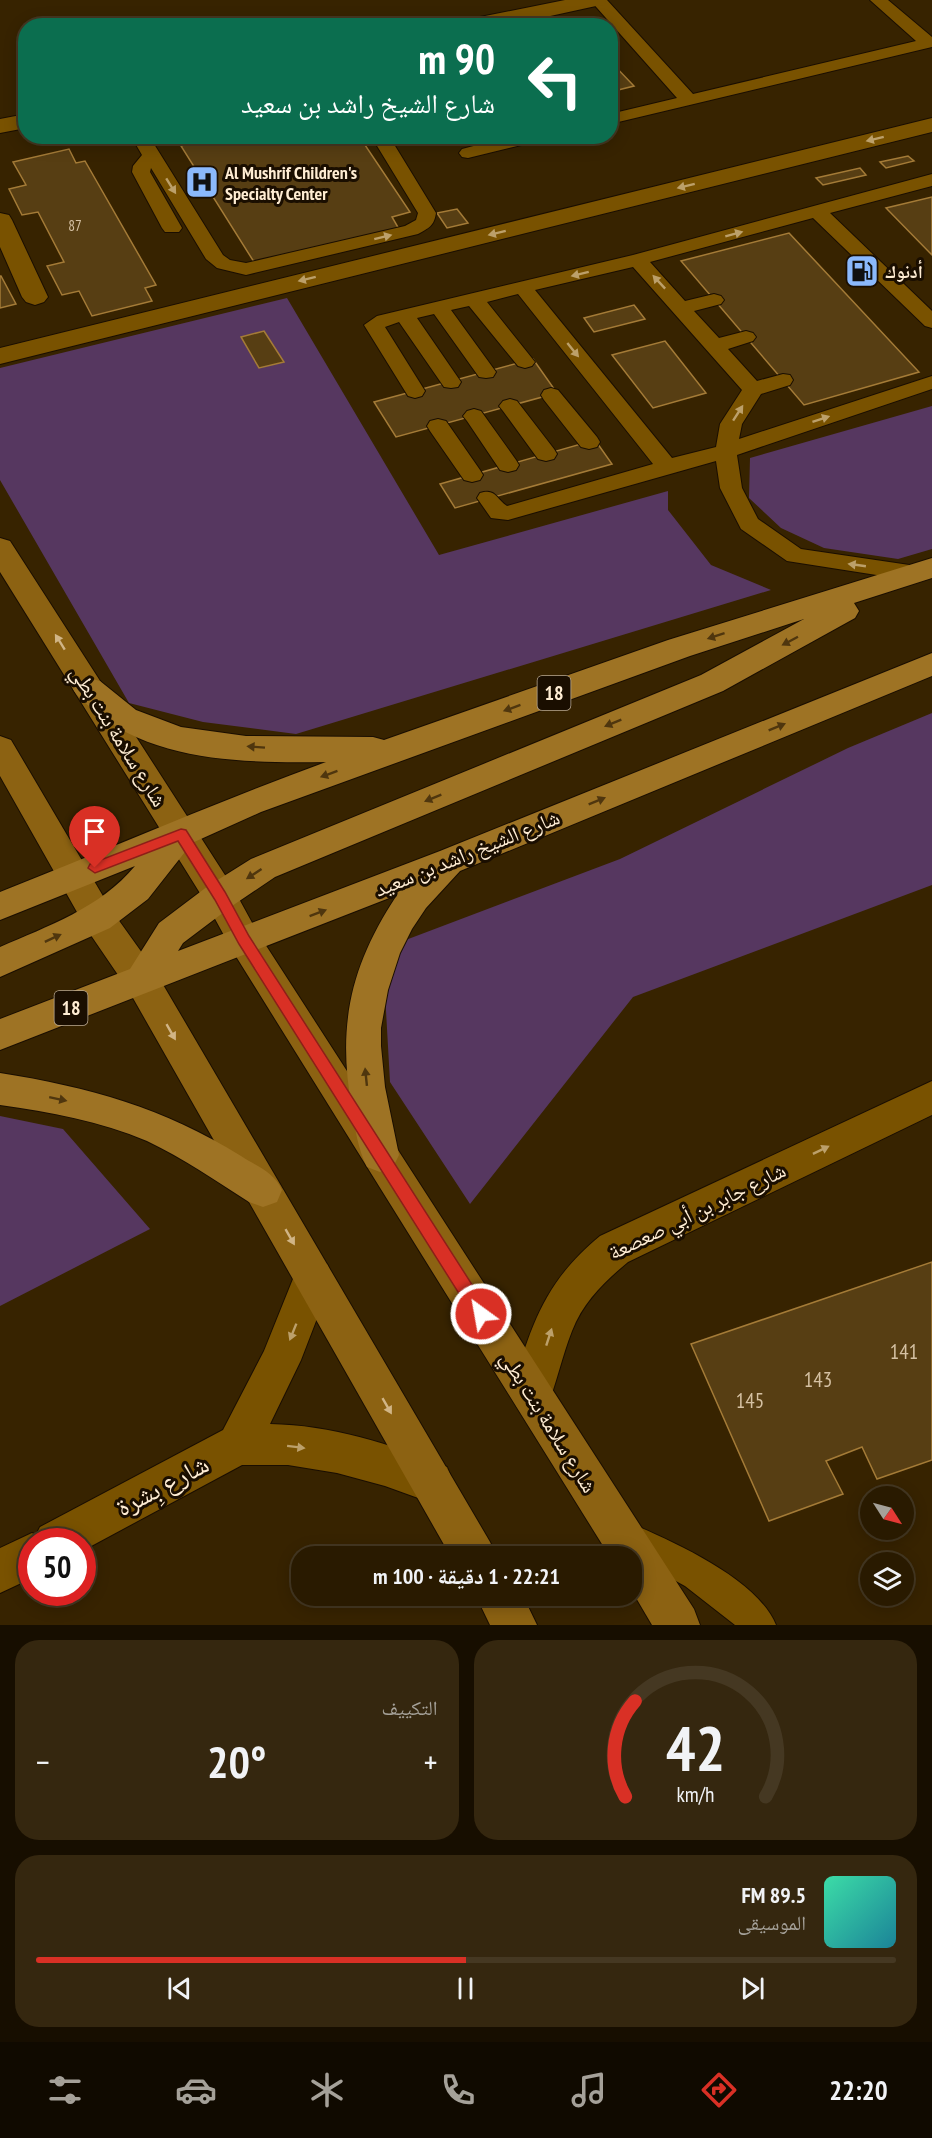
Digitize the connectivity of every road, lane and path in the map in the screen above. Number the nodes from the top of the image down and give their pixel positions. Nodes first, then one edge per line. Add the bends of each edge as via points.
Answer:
1 (597, 0) edge
2 (878, 0) edge
3 (509, 18) edge
4 (614, 18) edge
5 (618, 23) edge
6 (931, 42) edge
7 (689, 100) junction
8 (618, 116) edge
9 (18, 123) edge
10 (932, 125) edge
11 (0, 126) edge
12 (145, 144) edge
13 (385, 144) edge
14 (401, 144) edge
15 (504, 144) edge
16 (468, 153) dead end
17 (152, 154) junction
18 (422, 174) dead end
19 (932, 180) edge
20 (818, 211) junction
21 (0, 219) edge
22 (172, 228) dead end
23 (637, 260) junction
24 (523, 288) junction
25 (35, 297) dead end
26 (475, 300) junction
27 (714, 300) dead end
28 (439, 307) junction
29 (683, 308) junction
30 (405, 316) junction
31 (932, 322) edge
32 (746, 337) dead end
33 (715, 346) junction
34 (0, 356) edge
35 (525, 362) dead end
36 (486, 372) dead end
37 (900, 378) dead end
38 (783, 380) dead end
39 (932, 380) edge
40 (451, 382) dead end
41 (753, 389) junction
42 (415, 391) dead end
43 (551, 395) dead end
44 (510, 406) dead end
45 (474, 416) dead end
46 (438, 426) dead end
47 (589, 442) dead end
48 (726, 451) junction
49 (546, 454) dead end
50 (508, 465) dead end
51 (667, 467) junction
52 (472, 475) dead end
53 (488, 498) dead end
54 (0, 548) edge
55 (924, 571) edge
56 (932, 664) edge
57 (89, 689) junction
58 (0, 748) edge
59 (398, 748) junction
60 (181, 834) junction
61 (452, 860) junction
62 (74, 876) junction
63 (220, 896) junction
64 (0, 906) edge
65 (98, 918) junction
66 (244, 940) junction
67 (0, 963) edge
68 (142, 981) junction
69 (0, 1035) edge
70 (0, 1089) edge
71 (932, 1097) edge
72 (380, 1155) junction
73 (263, 1190) junction
74 (313, 1277) junction
75 (532, 1394) junction
76 (238, 1444) junction
77 (432, 1482) junction
78 (81, 1528) edge
79 (622, 1538) junction
80 (469, 1546) edge
81 (18, 1562) edge
82 (0, 1571) edge
83 (504, 1606) edge
84 (515, 1625) edge
85 (678, 1625) edge
86 (759, 1625) edge

1 - 3 street
1 - 4 lane
2 - 6 lane
5 - 7 lane
6 - 7 lane
7 - 8 lane
9 - 11 street
10 -> 34 street
12 - 17 lane
17 -> 13 lane via 216,259 246,269 411,230 425,223 427,213
14 - 18 lane
15 - 16 lane
17 - 22 lane via 142,166 143,178
19 - 20 lane
23 -> 20 lane
20 - 31 lane
21 - 25 street
23 -> 24 lane
29 -> 23 lane
24 - 26 lane
24 -> 51 lane
26 - 28 lane
26 - 35 lane
27 - 29 lane
28 - 30 lane
28 - 36 lane
29 - 33 lane
30 - 40 lane
30 - 42 lane via 374,325
32 - 33 lane
33 - 41 lane
37 - 39 lane
38 - 41 lane
48 -> 39 lane
48 -> 41 lane via 731,423
43 - 47 lane
44 - 49 lane
45 - 50 lane
46 - 52 lane
48 - 51 lane
55 -> 48 lane via 795,556 749,524 731,488
51 - 53 lane via 613,472 530,496 499,513
57 -> 54 main road, شارع سلامة بنت بطي
55 -> 59 main road, 18 via 679,648
55 -> 63 main road via 712,683 263,868
61 -> 56 main road, شارع الشيخ راشد بن سعيد / 18
59 -> 57 main road via 291,750 170,736 124,717
57 - 60 main road, شارع سلامة بنت بطي
58 - 62 main road
59 -> 60 main road, 18 via 249,803
60 - 62 main road, 18
60 - 63 main road, شارع سلامة بنت بطي
60 - 65 main road via 136,889
66 -> 61 main road, شارع الشيخ راشد بن سعيد / 18
72 -> 61 main road via 363,1044 370,991 384,947 411,903
62 - 64 main road, 18
62 - 65 main road
63 - 66 main road, شارع سلامة بنت بطي
63 - 68 main road via 171,933
67 -> 65 main road
65 - 68 main road
66 - 68 main road, شارع الشيخ راشد بن سعيد / 18
66 - 72 main road, شارع سلامة بنت بطي
68 - 69 main road, شارع الشيخ راشد بن سعيد / 18
68 -> 73 main road
70 -> 73 main road via 122,1115 183,1142
75 -> 71 street, شارع جابر بن أبي صعصعة via 559,1309 591,1266 614,1249
72 - 75 main road, شارع سلامة بنت بطي
73 -> 74 main road
74 -> 76 street via 281,1360
74 -> 77 main road
75 - 79 main road, شارع سلامة بنت بطي
76 -> 77 street, شارع بِشرة via 288,1445 337,1452 385,1464
76 - 78 street, شارع بِشرة
77 - 80 main road
79 - 85 main road, شارع سلامة بنت بطي
79 - 86 lane via 689,1568
81 - 82 street
83 - 84 main road

